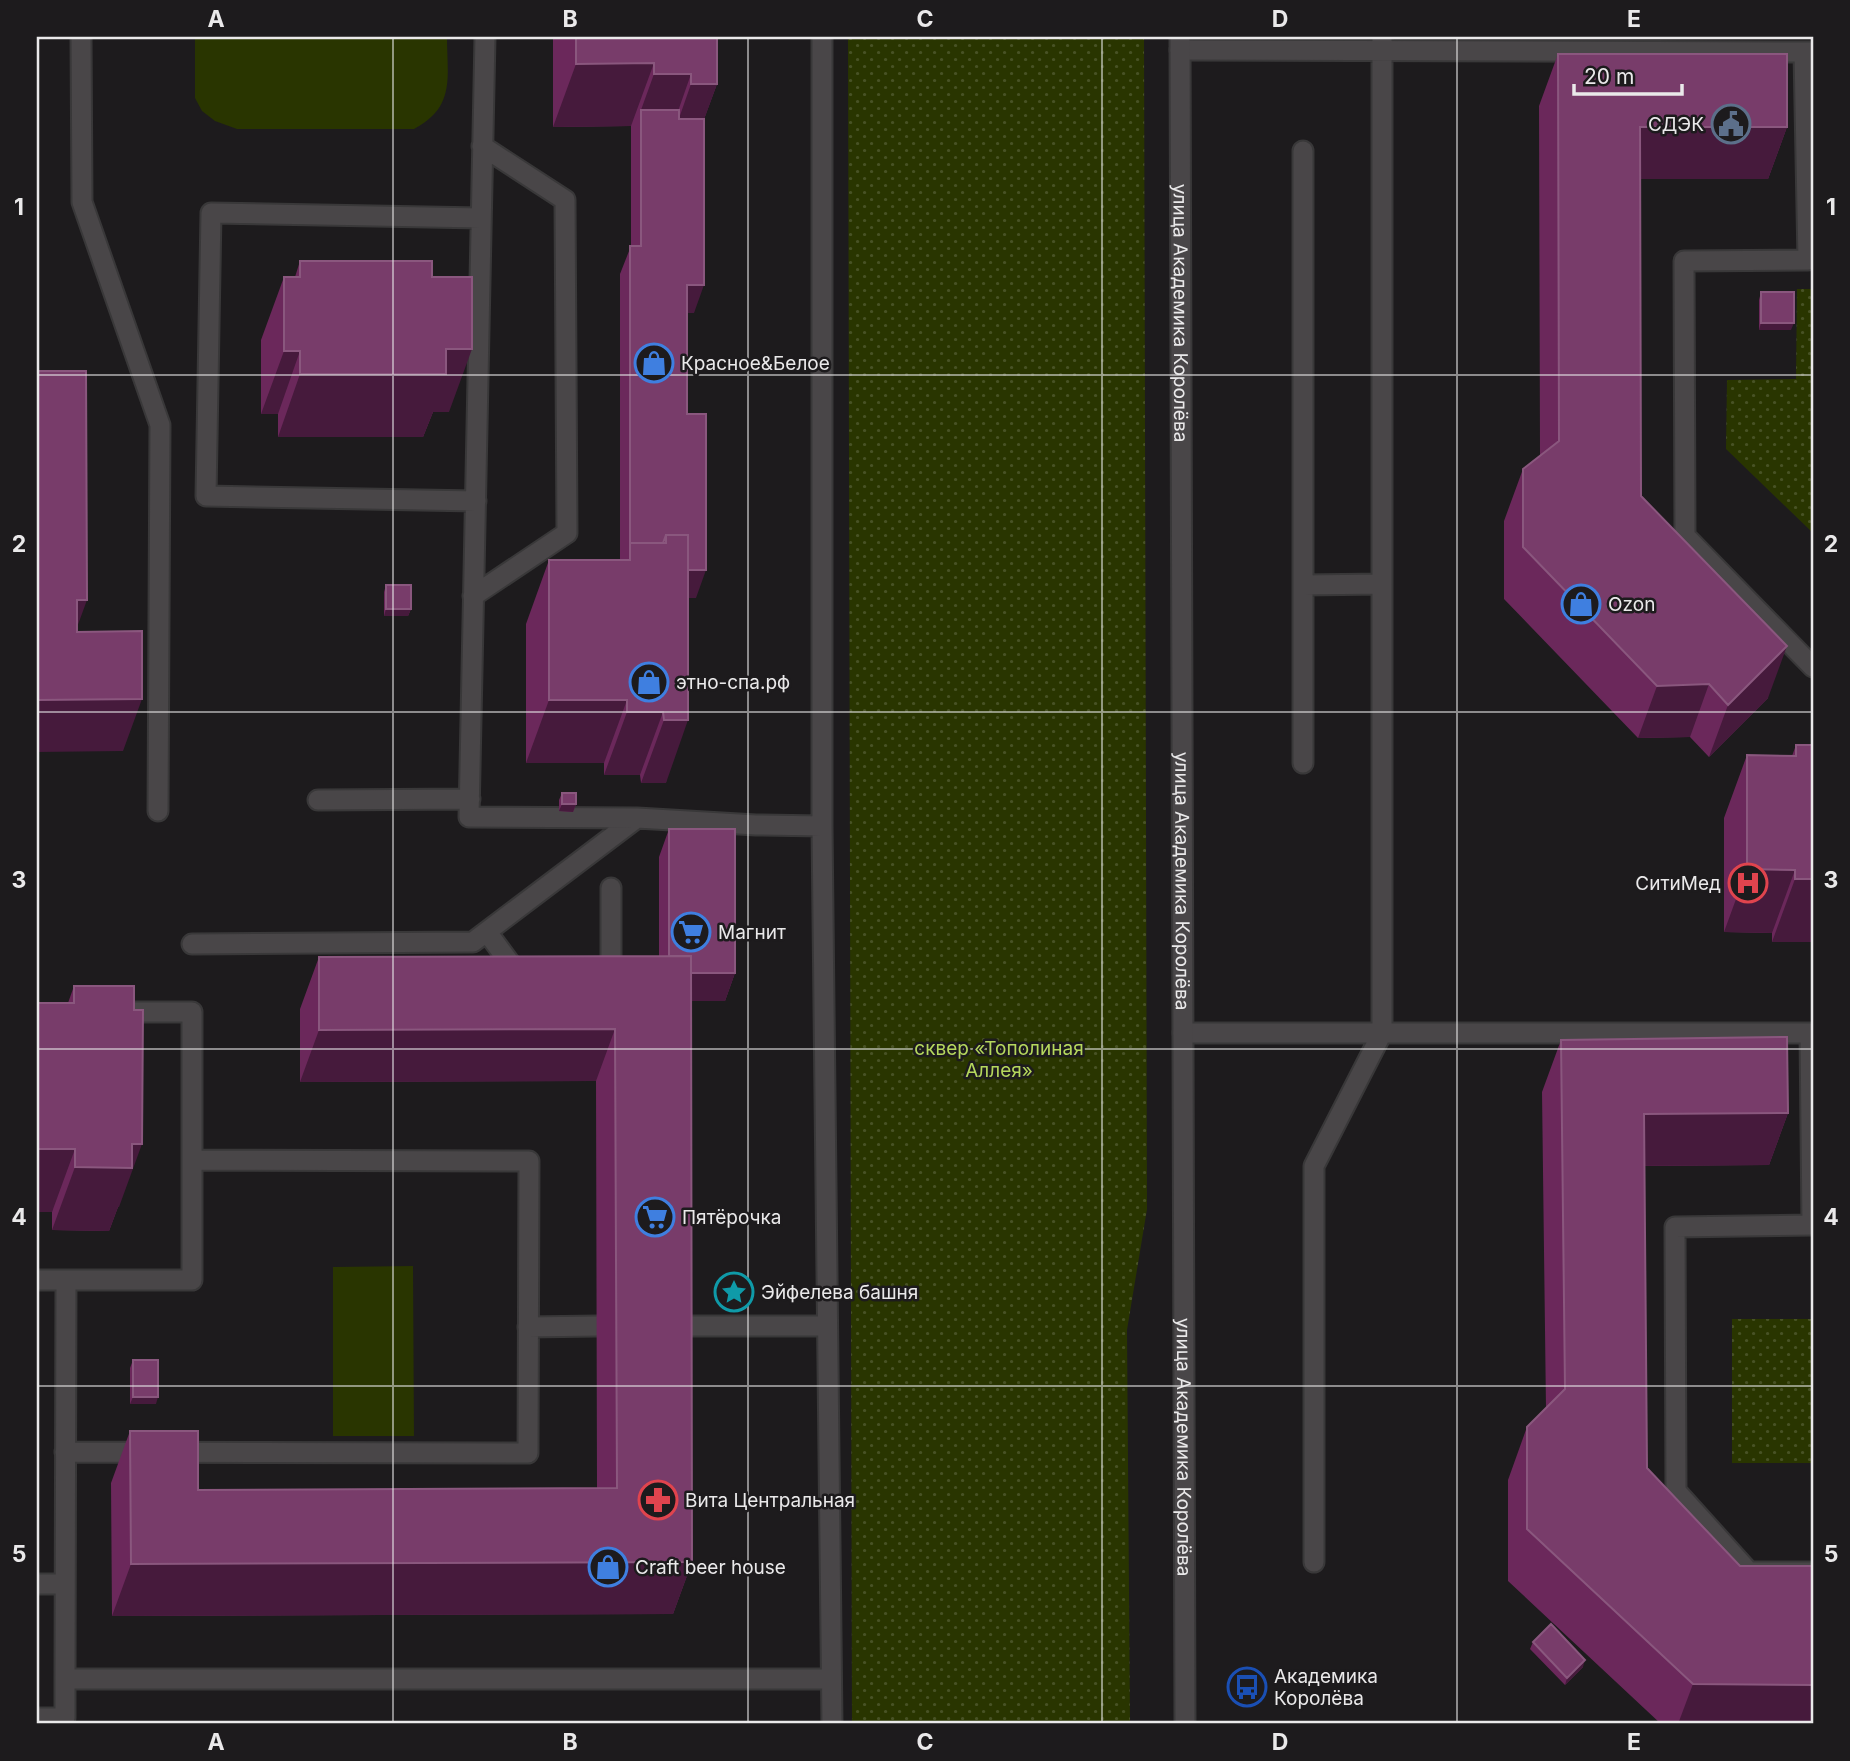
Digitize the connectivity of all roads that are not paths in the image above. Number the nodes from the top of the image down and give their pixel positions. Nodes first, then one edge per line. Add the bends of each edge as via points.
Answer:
1 (81, 37) edge
2 (485, 37) edge
3 (822, 37) edge
4 (1180, 43) edge
5 (1303, 44) edge
6 (1382, 44) edge
7 (1597, 44) edge
8 (1809, 52) edge
9 (482, 146) junction
10 (1303, 151) dead end
11 (481, 218) junction
12 (476, 501) junction
13 (1382, 584) junction
14 (1303, 585) junction
15 (473, 596) junction
16 (1813, 667) edge
17 (1303, 764) dead end
18 (470, 799) junction
19 (318, 800) dead end
20 (158, 811) dead end
21 (637, 818) junction
22 (822, 826) junction
23 (611, 888) dead end
24 (486, 932) junction
25 (192, 944) dead end
26 (584, 969) edge
27 (542, 970) edge
28 (101, 1012) edge
29 (1183, 1033) junction
30 (1382, 1033) junction
31 (1812, 1033) edge
32 (192, 1160) junction
33 (37, 1280) edge
34 (66, 1280) junction
35 (597, 1326) dead end
36 (673, 1326) edge
37 (827, 1326) junction
38 (528, 1327) junction
39 (65, 1452) junction
40 (1314, 1562) dead end
41 (1813, 1572) edge
42 (37, 1584) edge
43 (65, 1584) junction
44 (65, 1679) junction
45 (831, 1679) junction
46 (37, 1718) edge
47 (832, 1724) edge
48 (1185, 1724) edge

1 - 20 street via 82,202 160,425
2 - 9 street
3 - 22 street
4 - 5 street
4 - 29 street, улица Академика Королёва
5 - 6 street
6 - 7 street
6 - 13 street
7 - 8 street
8 - 16 street via 1808,260 1684,261 1685,536
9 - 11 street
9 - 15 street via 565,200 567,533
10 - 14 street
11 - 12 street
11 - 12 street via 211,213 210,267 206,496
12 - 15 street
13 - 14 street
13 - 30 street
14 - 17 street
15 - 18 street
18 - 19 street
18 - 21 street via 469,817
21 - 22 street
21 - 24 street
22 - 37 street
23 - 26 street via 611,968
24 - 25 street via 473,942
24 - 27 street via 515,970
28 - 32 street via 192,1012
29 - 30 street
29 - 48 street, улица Академика Королёва
30 - 31 street
30 - 40 street via 1314,1166
31 - 41 street via 1812,1225 1675,1227 1676,1491 1749,1572
32 - 34 street via 192,1280
32 - 38 street via 528,1161
33 - 34 street
34 - 39 street
35 - 38 street
36 - 37 street
37 - 45 street
38 - 39 street via 528,1452
39 - 43 street
42 - 43 street
43 - 44 street
44 - 45 street
44 - 46 street via 65,1718
45 - 47 street

